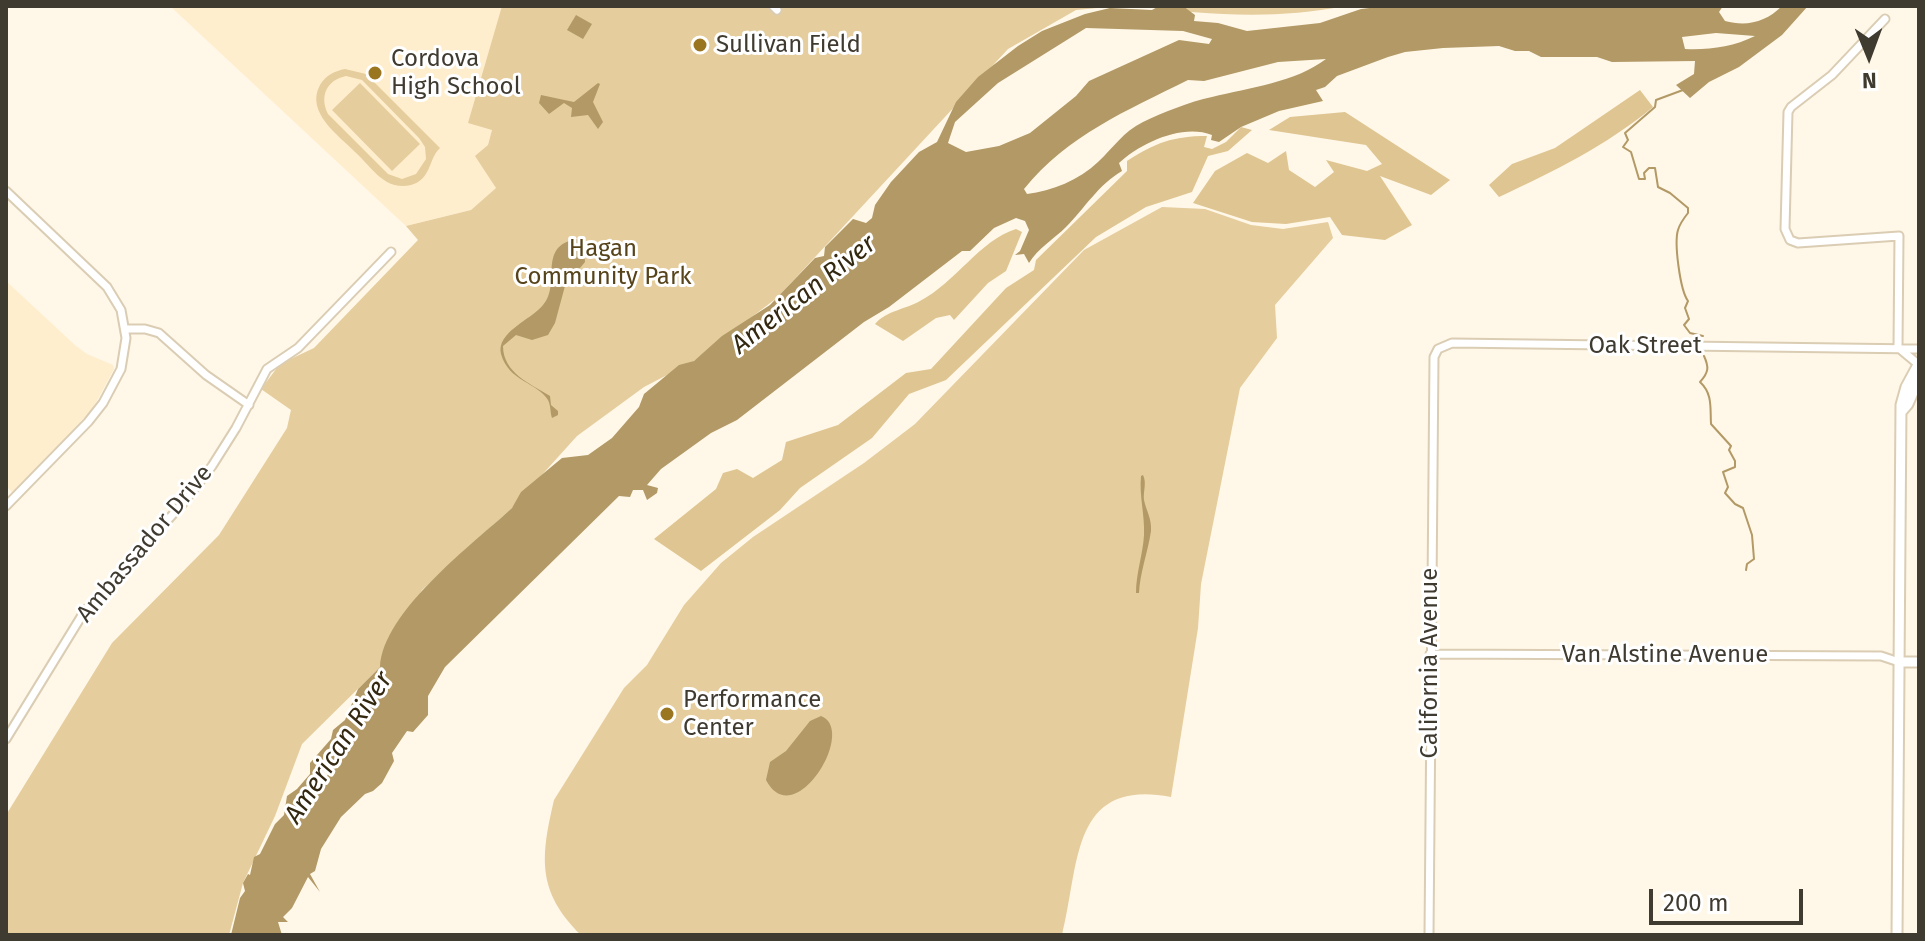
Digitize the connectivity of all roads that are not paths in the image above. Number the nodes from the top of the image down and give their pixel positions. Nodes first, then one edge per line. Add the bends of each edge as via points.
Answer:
1 (1885, 19) dead end
2 (6, 191) edge
3 (391, 252) dead end
4 (125, 329) junction
5 (1898, 347) junction
6 (1919, 349) edge
7 (1918, 364) edge
8 (1919, 379) edge
9 (1433, 391) joint
10 (249, 405) junction
11 (1902, 411) junction
12 (6, 506) edge
13 (1430, 654) junction
14 (1899, 662) junction
15 (1919, 662) edge
16 (6, 739) edge
17 (1429, 935) edge
18 (1897, 935) edge

1 - 5 street via 1788,112 1785,219 1790,240 1802,243 1899,236
2 - 4 street via 102,281 117,302
3 - 10 street, Ambassador Drive via 298,348 267,369
4 - 10 street via 159,333
4 - 12 street via 123,360 103,403
5 - 6 street
5 - 7 street
5 - 9 street, Oak Street via 1452,343 1434,357
7 - 11 main road
8 - 11 main road
9 - 13 street, California Avenue
10 - 16 street, Ambassador Drive via 204,477 84,612
11 - 14 main road
13 - 14 street, Van Alstine Avenue via 1881,656
13 - 17 street, California Avenue
14 - 15 main road
14 - 18 main road

